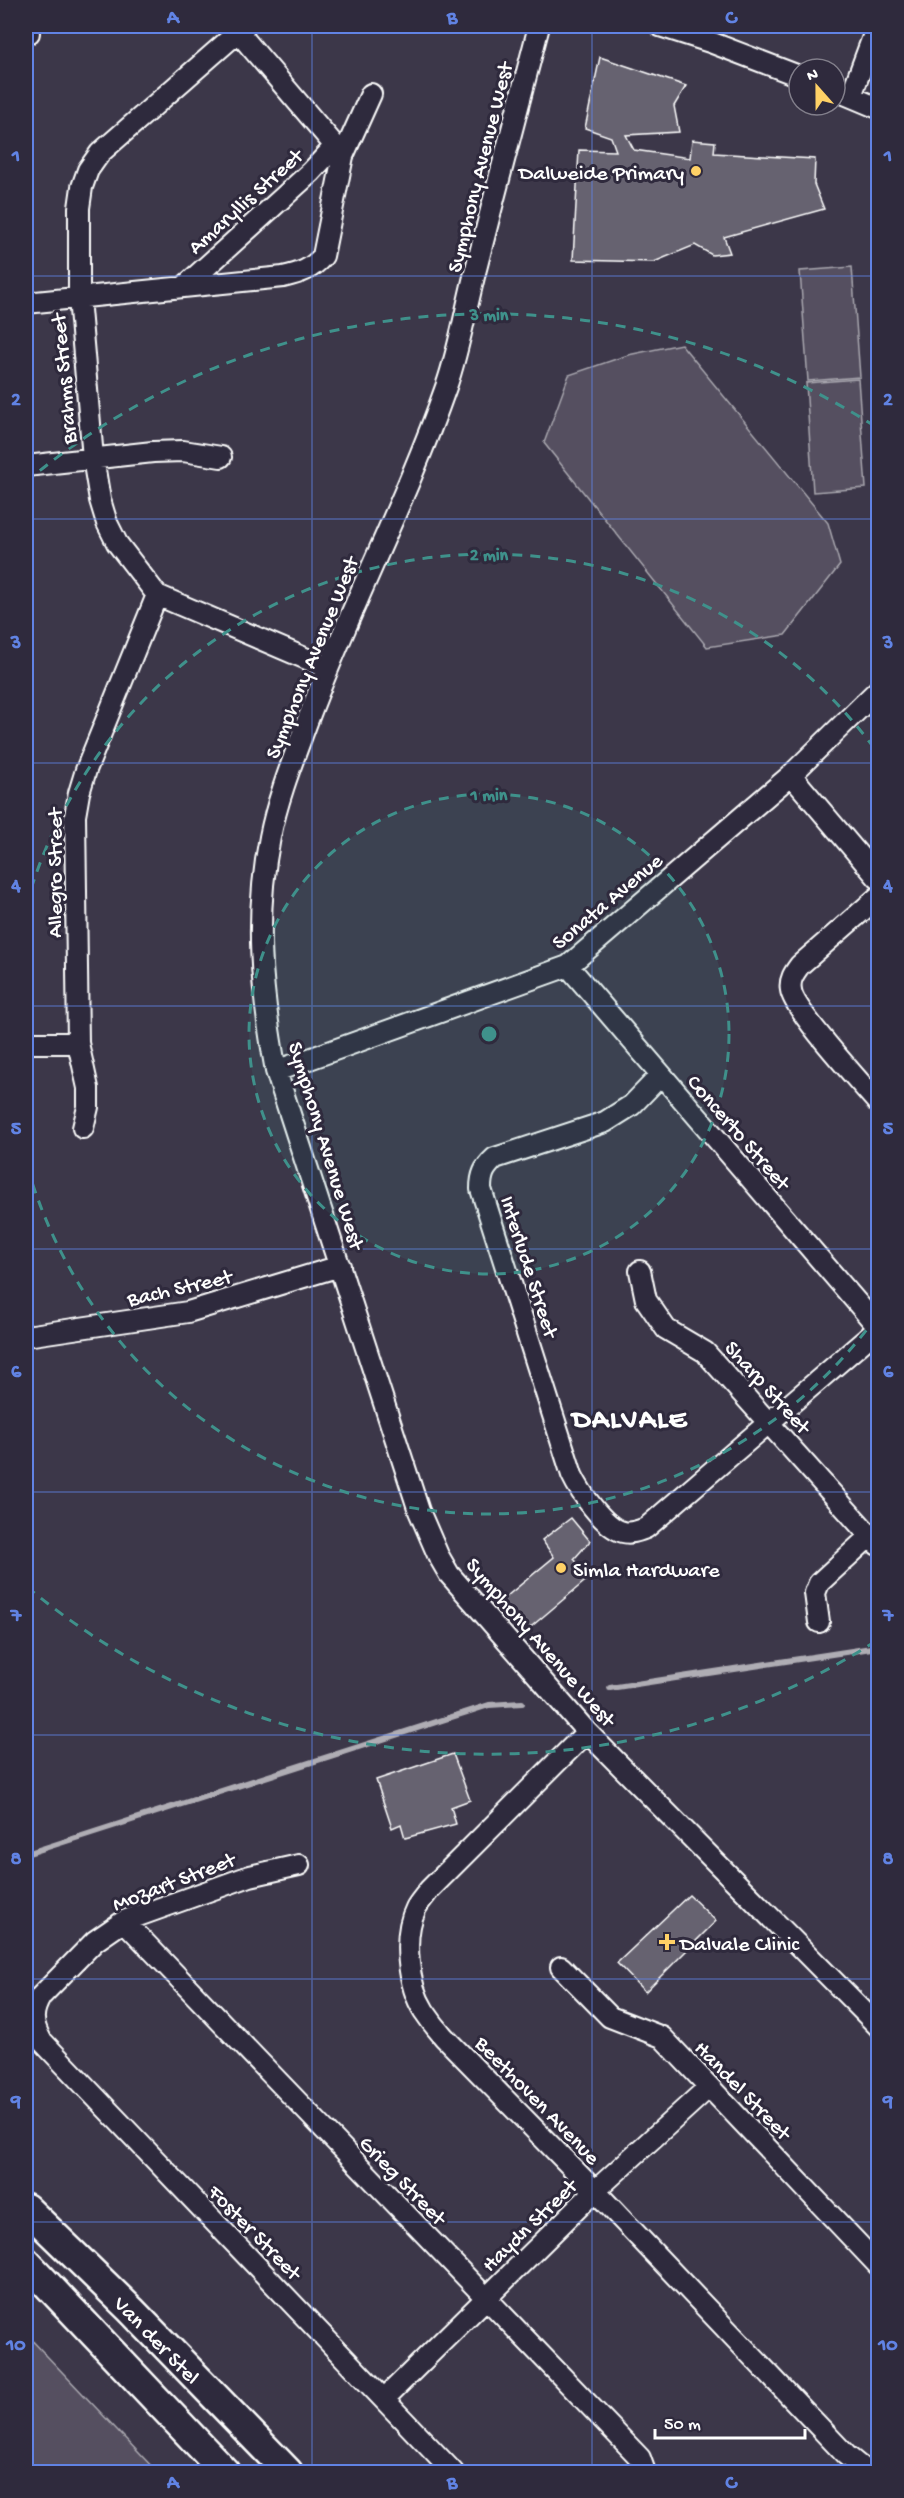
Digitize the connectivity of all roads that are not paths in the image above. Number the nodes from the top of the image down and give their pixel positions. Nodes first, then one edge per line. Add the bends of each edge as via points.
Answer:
1 (539, 26) edge
2 (660, 26) edge
3 (877, 26) edge
4 (239, 28) edge
5 (712, 34) edge
6 (787, 70) edge
7 (847, 85) edge
8 (370, 93) dead end
9 (847, 95) edge
10 (879, 108) edge
11 (339, 151) junction
12 (184, 287) junction
13 (79, 298) junction
14 (26, 303) edge
15 (221, 457) dead end
16 (93, 458) junction
17 (26, 466) edge
18 (157, 595) junction
19 (328, 668) junction
20 (879, 690) edge
21 (791, 775) junction
22 (879, 878) edge
23 (879, 897) edge
24 (568, 966) junction
25 (26, 1043) edge
26 (78, 1043) junction
27 (276, 1071) junction
28 (660, 1076) junction
29 (879, 1103) edge
30 (83, 1128) dead end
31 (340, 1266) junction
32 (640, 1271) dead end
33 (879, 1328) edge
34 (26, 1336) edge
35 (770, 1423) junction
36 (874, 1540) edge
37 (819, 1622) dead end
38 (587, 1732) junction
39 (299, 1865) dead end
40 (124, 1921) junction
41 (561, 1967) dead end
42 (32, 2017) joint
43 (879, 2026) edge
44 (709, 2087) junction
45 (595, 2192) junction
46 (26, 2208) edge
47 (26, 2262) edge
48 (879, 2265) edge
49 (485, 2299) junction
50 (384, 2399) junction
51 (225, 2472) edge
52 (288, 2472) edge
53 (453, 2472) edge
54 (645, 2472) edge
55 (866, 2472) edge

1 - 19 street, Symphony Avenue West via 447,385
2 - 5 street
3 - 7 street
4 - 11 street, Amaryllis Street
4 - 13 street, Brahms Street via 100,153 88,170 79,208
5 - 6 street
8 - 11 street, Amaryllis Street
9 - 10 street
11 - 12 street, Amaryllis Street
11 - 12 street, Amaryllis Street via 323,256 314,266 283,277
12 - 13 street, Amaryllis Street
13 - 14 street, Amaryllis Street
13 - 16 street, Brahms Street
15 - 16 street via 183,451
16 - 17 street
16 - 18 street, Brahms Street via 107,523 122,550
18 - 19 street, Brahms Street
18 - 26 street, Allegro Street via 79,793 75,816
19 - 27 street, Symphony Avenue West via 280,795 270,838 260,950 264,1006
20 - 21 street, Sonata Avenue
21 - 22 street
21 - 24 street, Sonata Avenue
23 - 29 street via 800,965 790,988 798,1008
24 - 27 street, Sonata Avenue
24 - 28 street, Concerto Street
25 - 26 street
26 - 30 street, Allegro Street via 88,1088
27 - 31 street, Symphony Avenue West
28 - 33 street, Concerto Street
28 - 35 street, Interlude Street via 620,1114 605,1122 495,1158 481,1177 481,1189 578,1488 612,1527 633,1533 646,1528
31 - 34 street, Bach Street via 188,1312
31 - 38 street, Symphony Avenue West via 419,1512 438,1555 449,1574
32 - 35 street, Sharp Street via 646,1300 666,1329 705,1352
33 - 35 street
35 - 36 street, Sharp Street
36 - 37 street, Sharp Street via 819,1583 815,1593
38 - 43 street, Symphony Avenue West
38 - 45 street, Beethoven Avenue via 429,1890 415,1909 408,1962 423,2010 444,2037
39 - 40 street, Mozart Street via 250,1876
40 - 42 street, Mozart Street via 95,1941 41,1996
40 - 49 street, Grieg Street
41 - 44 street, Handel Street via 610,2017 662,2037
42 - 50 street, Foster Street via 40,2040
44 - 45 street, Haydn Street
44 - 48 street, Handel Street
45 - 49 street, Haydn Street
45 - 55 street, Beethoven Avenue
46 - 52 main road, Van der Stel via 132,2310
47 - 51 main road, Van der Stel
49 - 50 street, Haydn Street
49 - 54 street, Grieg Street via 640,2458
50 - 53 street, Foster Street

